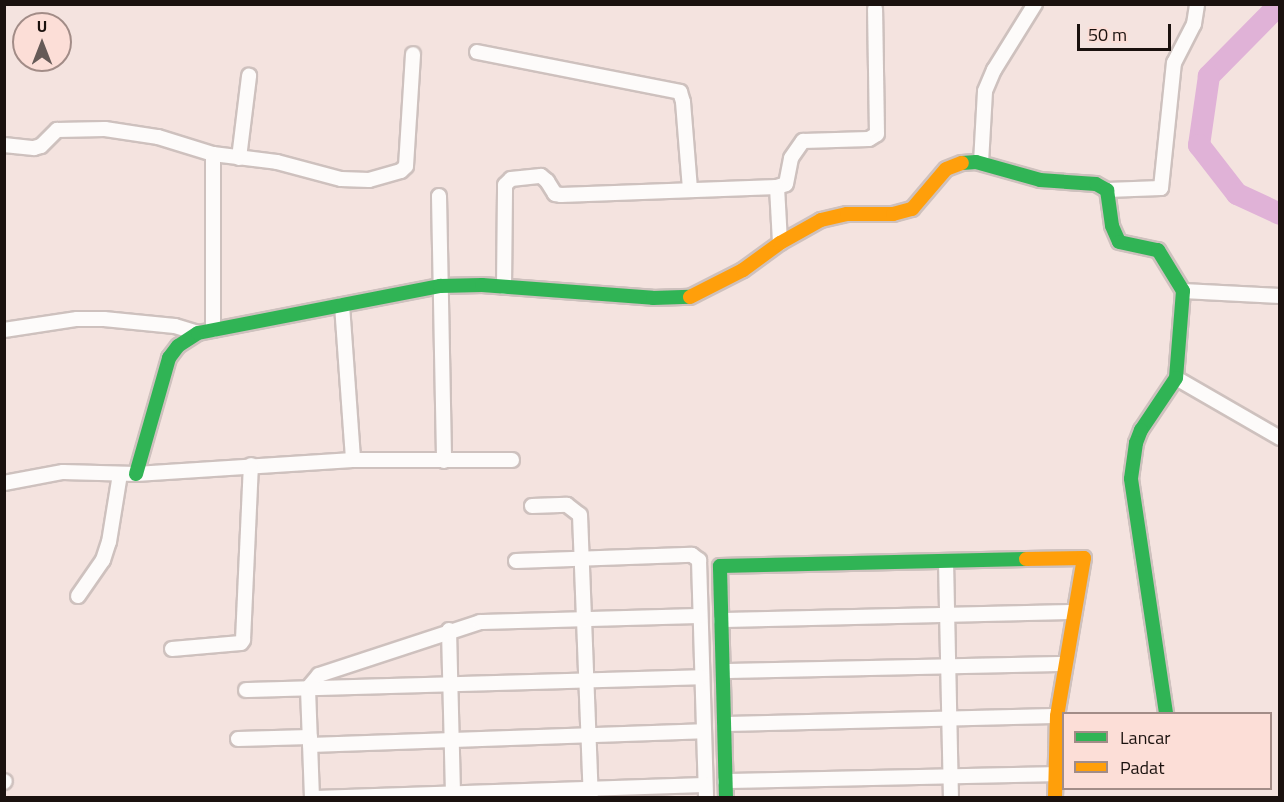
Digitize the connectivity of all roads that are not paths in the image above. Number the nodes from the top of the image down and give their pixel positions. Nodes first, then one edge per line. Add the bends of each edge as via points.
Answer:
1 (1035, 4) edge
2 (1197, 4) edge
3 (875, 9) dead end
4 (477, 52) dead end
5 (413, 54) dead end
6 (249, 76) dead end
7 (4, 145) edge
8 (213, 154) junction
9 (239, 158) junction
10 (981, 163) junction
11 (777, 187) junction
12 (690, 189) junction
13 (1107, 190) junction
14 (439, 196) dead end
15 (780, 243) junction
16 (440, 286) junction
17 (504, 287) junction
18 (1183, 291) junction
19 (1280, 296) edge
20 (342, 305) junction
21 (4, 330) edge
22 (213, 330) junction
23 (198, 333) junction
24 (1176, 378) junction
25 (1280, 438) edge
26 (353, 460) junction
27 (512, 460) dead end
28 (444, 461) junction
29 (251, 465) junction
30 (120, 474) junction
31 (136, 474) junction
32 (4, 483) edge
33 (532, 506) dead end
34 (582, 559) junction
35 (516, 561) dead end
36 (946, 561) junction
37 (78, 596) dead end
38 (1074, 612) junction
39 (947, 615) junction
40 (700, 616) junction
41 (584, 619) junction
42 (721, 620) junction
43 (449, 630) junction
44 (172, 650) dead end
45 (1064, 664) junction
46 (948, 666) junction
47 (723, 671) junction
48 (702, 677) junction
49 (586, 680) junction
50 (450, 684) junction
51 (308, 688) junction
52 (246, 690) dead end
53 (1166, 712) edge
54 (1057, 716) junction
55 (950, 719) junction
56 (724, 724) junction
57 (703, 731) junction
58 (588, 735) junction
59 (238, 739) dead end
60 (452, 740) junction
61 (310, 741) junction
62 (1054, 774) junction
63 (951, 776) junction
64 (725, 781) junction
65 (705, 791) edge
66 (590, 793) edge
67 (453, 795) edge
68 (314, 798) edge
69 (726, 798) edge
70 (951, 798) edge
71 (1055, 798) edge

1 - 10 street via 985,91
2 - 13 street via 1194,24 1173,63 1161,188
3 - 11 street via 877,134 869,139 803,141 791,158 786,184
4 - 12 street via 680,92
5 - 9 street via 408,158 401,171 369,180 341,179 277,162
6 - 9 street
7 - 8 street via 34,148 57,130 105,129 158,137
8 - 9 street
8 - 22 street
10 - 13 street via 1040,180 1096,184
10 - 15 street via 966,162 946,169 912,209 836,215
11 - 12 street
11 - 15 street
12 - 17 street via 561,195 555,194 541,176 508,181
13 - 18 street via 1119,242 1158,250
14 - 16 street
15 - 17 street via 743,270 685,298
16 - 17 street
16 - 20 street
16 - 28 street
18 - 19 street
18 - 24 street
20 - 22 street
20 - 26 street
21 - 23 street via 104,318 175,326
22 - 23 street
23 - 31 street via 178,346 169,358
24 - 25 street
24 - 53 street via 1141,430 1131,479
26 - 28 street
26 - 29 street
27 - 28 street
29 - 31 street
29 - 44 street via 243,640
30 - 31 street
30 - 32 street via 63,472
30 - 37 street via 103,560
33 - 34 street via 567,505 576,509 580,515
34 - 35 street
34 - 40 street via 697,557
34 - 41 street
36 - 38 street via 1084,558
36 - 39 street
36 - 42 street via 720,566
38 - 39 street
38 - 45 street
39 - 42 street
39 - 46 street
40 - 41 street
40 - 48 street
41 - 43 street via 480,622
41 - 49 street
42 - 47 street
43 - 50 street
43 - 51 street via 319,675
45 - 46 street
45 - 54 street
46 - 47 street
46 - 55 street
47 - 56 street
48 - 49 street
48 - 57 street
49 - 50 street
49 - 58 street
50 - 51 street
50 - 60 street
51 - 52 street
51 - 61 street
54 - 55 street
54 - 62 street
55 - 56 street
55 - 63 street
56 - 64 street
57 - 58 street
57 - 65 street
58 - 60 street
58 - 66 street
59 - 61 street
60 - 61 street
60 - 67 street
61 - 68 street
62 - 63 street
62 - 71 street
63 - 64 street
63 - 70 street
64 - 69 street
65 - 66 street
66 - 67 street
67 - 68 street

